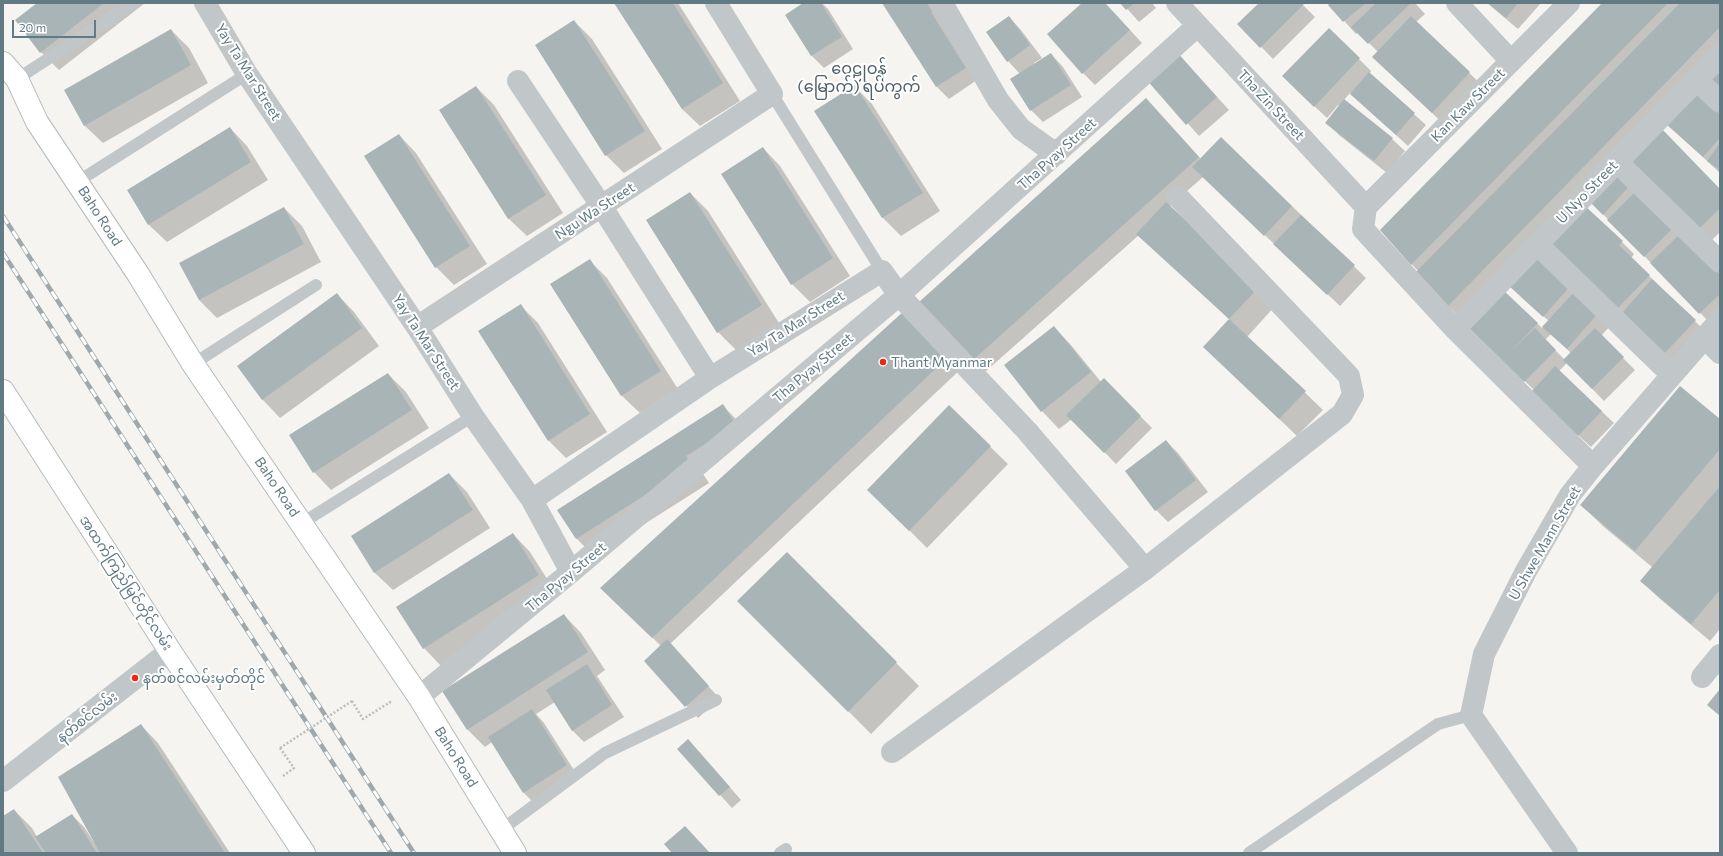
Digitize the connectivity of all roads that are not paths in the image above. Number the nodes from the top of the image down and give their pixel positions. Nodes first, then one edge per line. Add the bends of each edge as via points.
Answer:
1 (134, 3) edge
2 (205, 3) edge
3 (716, 3) edge
4 (942, 3) edge
5 (1177, 3) edge
6 (1457, 3) edge
7 (1569, 3) edge
8 (1197, 26) junction
9 (1720, 56) edge
10 (1511, 61) junction
11 (10, 71) edge
12 (247, 74) junction
13 (1697, 80) junction
14 (518, 81) dead end
15 (772, 94) junction
16 (1720, 102) edge
17 (1056, 154) junction
18 (1617, 162) junction
19 (77, 182) junction
20 (1178, 197) dead end
21 (602, 207) junction
22 (1366, 207) junction
23 (1537, 244) junction
24 (1720, 262) edge
25 (882, 271) junction
26 (316, 285) dead end
27 (899, 296) junction
28 (1720, 320) edge
29 (417, 327) junction
30 (1455, 329) junction
31 (1704, 337) junction
32 (1720, 353) edge
33 (194, 364) junction
34 (1672, 375) junction
35 (710, 378) junction
36 (3, 391) edge
37 (473, 416) junction
38 (1593, 466) junction
39 (532, 500) junction
40 (302, 523) junction
41 (1145, 569) junction
42 (571, 572) junction
43 (170, 651) junction
44 (1720, 655) edge
45 (1702, 677) dead end
46 (416, 693) junction
47 (716, 700) dead end
48 (1471, 715) junction
49 (892, 752) dead end
50 (5, 777) edge
51 (501, 830) junction
52 (304, 853) edge
53 (516, 853) edge
54 (1249, 853) edge
55 (1567, 853) edge

1 - 11 lane
2 - 12 street, Yay Ta Mar Street
3 - 15 street
4 - 17 street via 998,100 1021,129
5 - 8 street, Tha Zin Street
6 - 10 street
7 - 10 street, Kan Kaw Street
8 - 17 street, Tha Pyay Street
8 - 22 street, Tha Zin Street
9 - 13 street, U Nyo Street
10 - 22 street, Kan Kaw Street
11 - 19 main road, Baho Road via 37,122
12 - 19 lane
12 - 29 street, Yay Ta Mar Street
13 - 16 street
13 - 18 street, U Nyo Street
14 - 21 street
15 - 21 street, Ngu Wa Street
15 - 25 lane
17 - 27 street, Tha Pyay Street
18 - 23 street, U Nyo Street
18 - 24 street
19 - 33 main road, Baho Road
20 - 41 street via 1349,376 1353,395 1342,414
21 - 29 street, Ngu Wa Street
21 - 35 street
22 - 30 street via 1363,229
23 - 30 street, U Nyo Street
23 - 34 street
25 - 27 street
25 - 35 street, Yay Ta Mar Street
26 - 33 lane
27 - 41 street via 1026,431
27 - 42 street, Tha Pyay Street
28 - 31 street, U Shwe Mann Street
29 - 37 street, Yay Ta Mar Street
30 - 38 street
31 - 32 street
31 - 34 street, U Shwe Mann Street
33 - 40 main road, Baho Road
34 - 38 street, U Shwe Mann Street
35 - 39 street, Yay Ta Mar Street
36 - 43 main road, အထက်ကြည်မြင်တိုင်လမ်း
37 - 39 street, Yay Ta Mar Street
37 - 40 lane
38 - 48 street, U Shwe Mann Street via 1570,495 1526,571 1484,654
39 - 42 street
40 - 46 main road, Baho Road
41 - 49 street
42 - 46 street, Tha Pyay Street
43 - 50 street, နတ်စင်လမ်း
43 - 52 main road, အထက်ကြည်မြင်တိုင်လမ်း
44 - 45 street
46 - 51 main road, Baho Road
47 - 51 lane via 605,753
48 - 54 lane via 1438,724
48 - 55 street
51 - 53 main road, Baho Road

